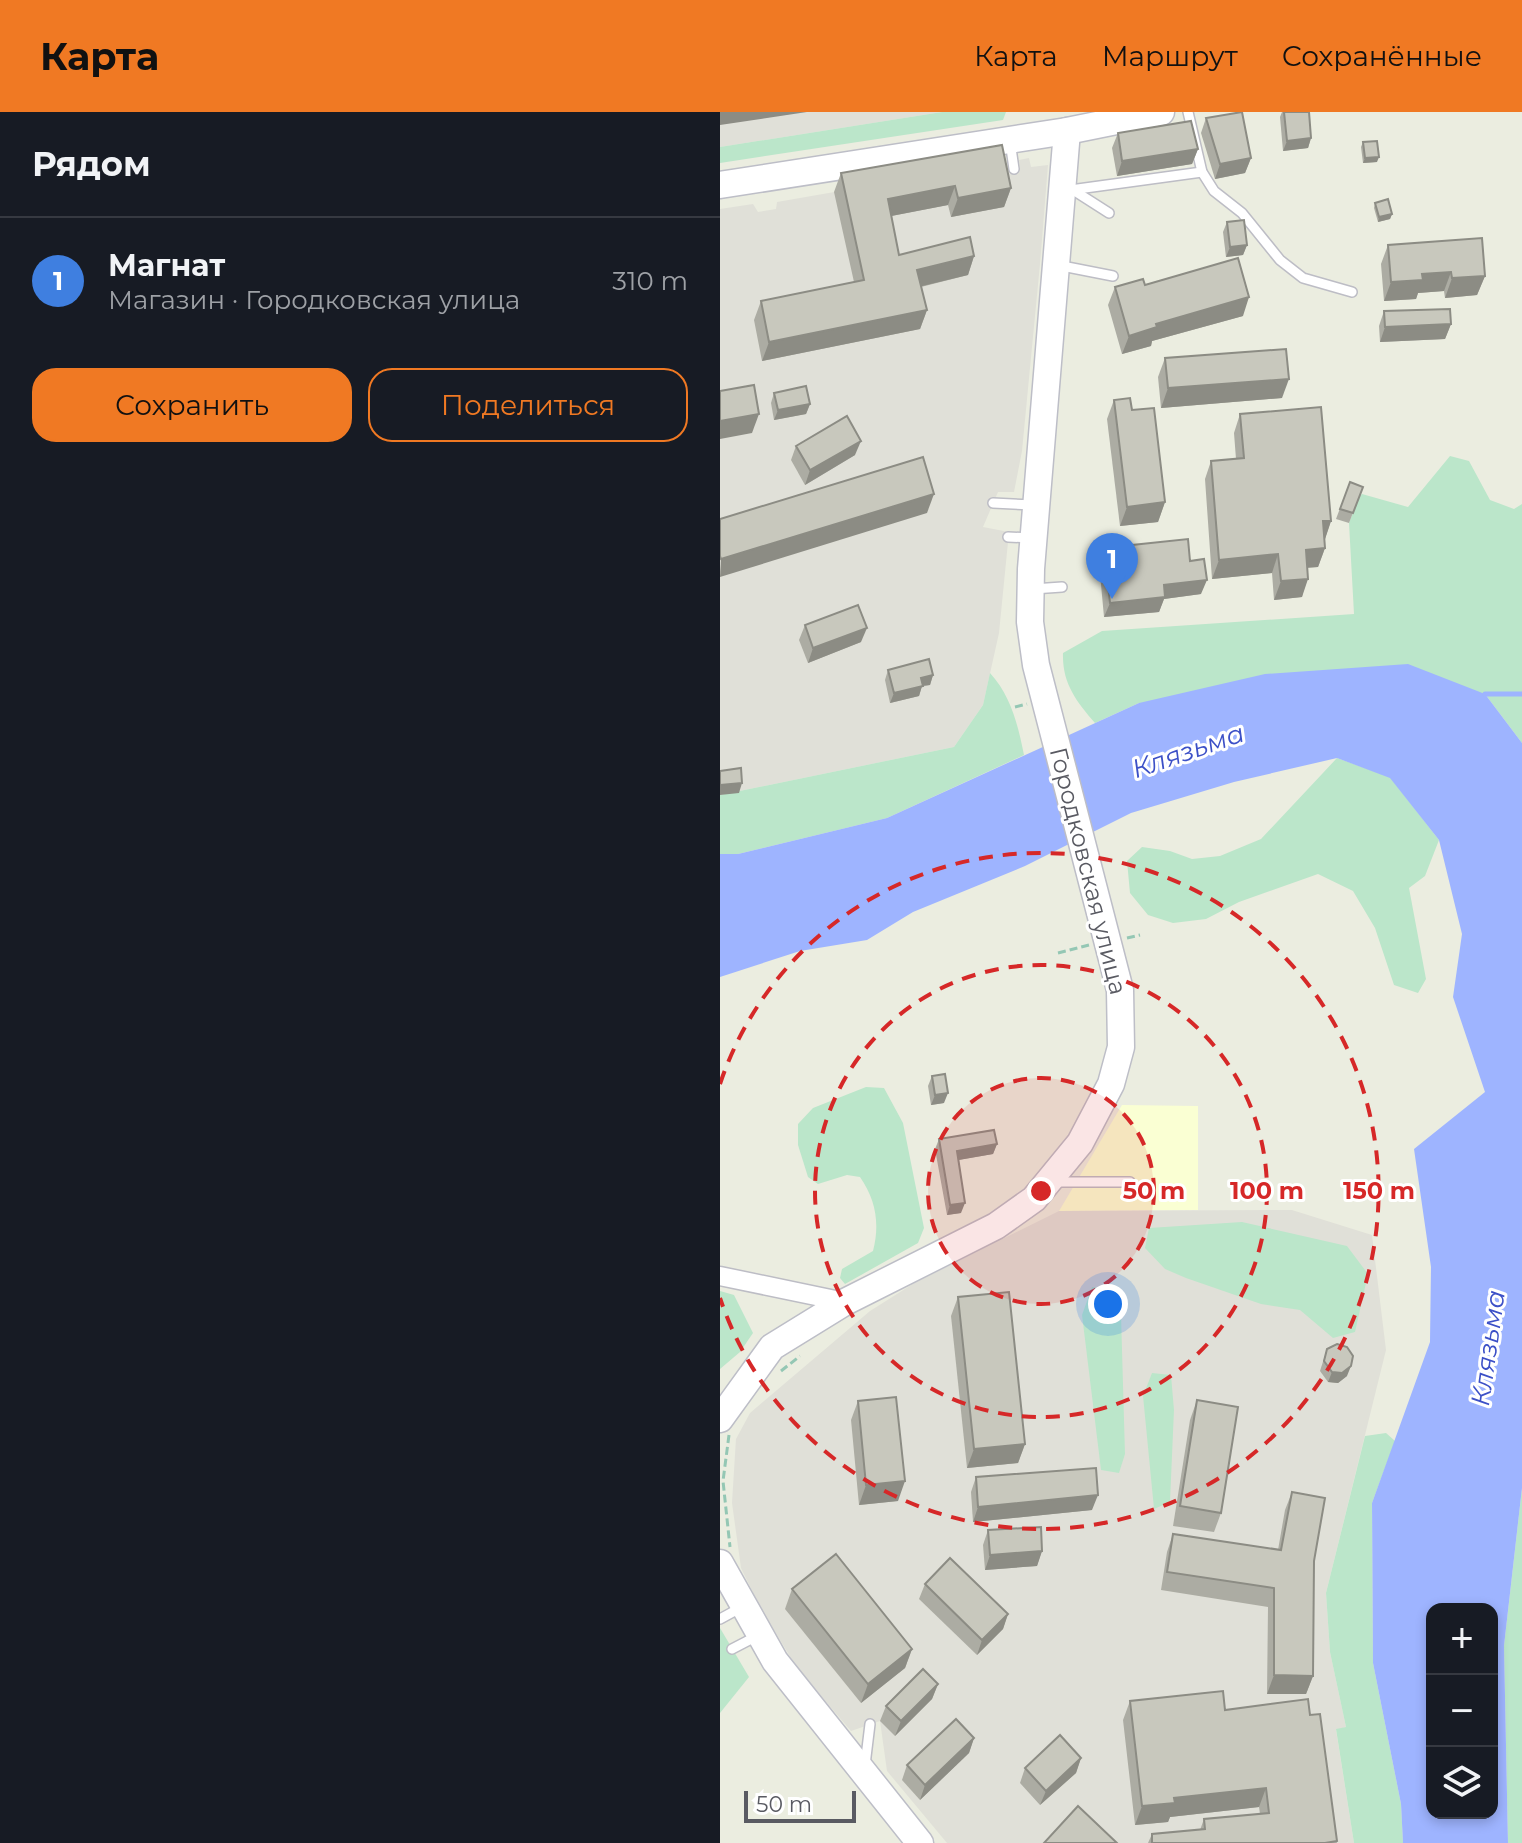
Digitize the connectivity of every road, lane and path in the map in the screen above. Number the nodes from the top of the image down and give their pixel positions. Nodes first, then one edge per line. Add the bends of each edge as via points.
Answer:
1 (1161, 112) edge
2 (1188, 112) edge
3 (1106, 118) edge
4 (1067, 131) junction
5 (1010, 141) junction
6 (1014, 169) dead end
7 (1202, 172) junction
8 (720, 185) edge
9 (1068, 191) junction
10 (1109, 213) dead end
11 (1056, 265) junction
12 (1113, 276) dead end
13 (1352, 292) dead end
14 (993, 503) dead end
15 (1037, 505) junction
16 (1062, 587) dead end
17 (1030, 589) junction
18 (1035, 701) junction
19 (1015, 707) dead end
20 (1140, 935) dead end
21 (1107, 947) junction
22 (1058, 953) dead end
23 (1049, 1182) junction
24 (1130, 1182) dead end
25 (720, 1276) edge
26 (845, 1302) junction
27 (811, 1346) dead end
28 (777, 1375) dead end
29 (725, 1425) edge
30 (725, 1555) edge
31 (731, 1613) edge
32 (759, 1635) junction
33 (732, 1649) dead end
34 (870, 1724) dead end
35 (864, 1774) junction
36 (920, 1843) edge

1 - 3 main road
2 - 7 lane
3 - 4 main road
4 - 5 main road
4 - 9 main road, Городковская улица
5 - 6 lane
5 - 8 main road
7 - 9 lane
7 - 13 lane via 1280,260 1303,278
9 - 10 lane
9 - 11 main road, Городковская улица
11 - 12 lane
11 - 15 main road, Городковская улица
14 - 15 lane
15 - 17 main road, Городковская улица via 1021,538
16 - 17 lane
17 - 18 main road, Городковская улица
18 - 19 path
18 - 21 main road, Городковская улица
20 - 21 path
21 - 22 path via 1089,945
21 - 23 main road, Городковская улица via 1122,1007 1117,1065 1092,1122
23 - 24 lane
23 - 26 main road, Городковская улица via 996,1226
25 - 26 street
26 - 29 main road, Городковская улица via 772,1347
27 - 28 path
29 - 30 path
30 - 31 main road
31 - 32 main road
32 - 33 lane
32 - 35 main road
34 - 35 lane
35 - 36 main road

